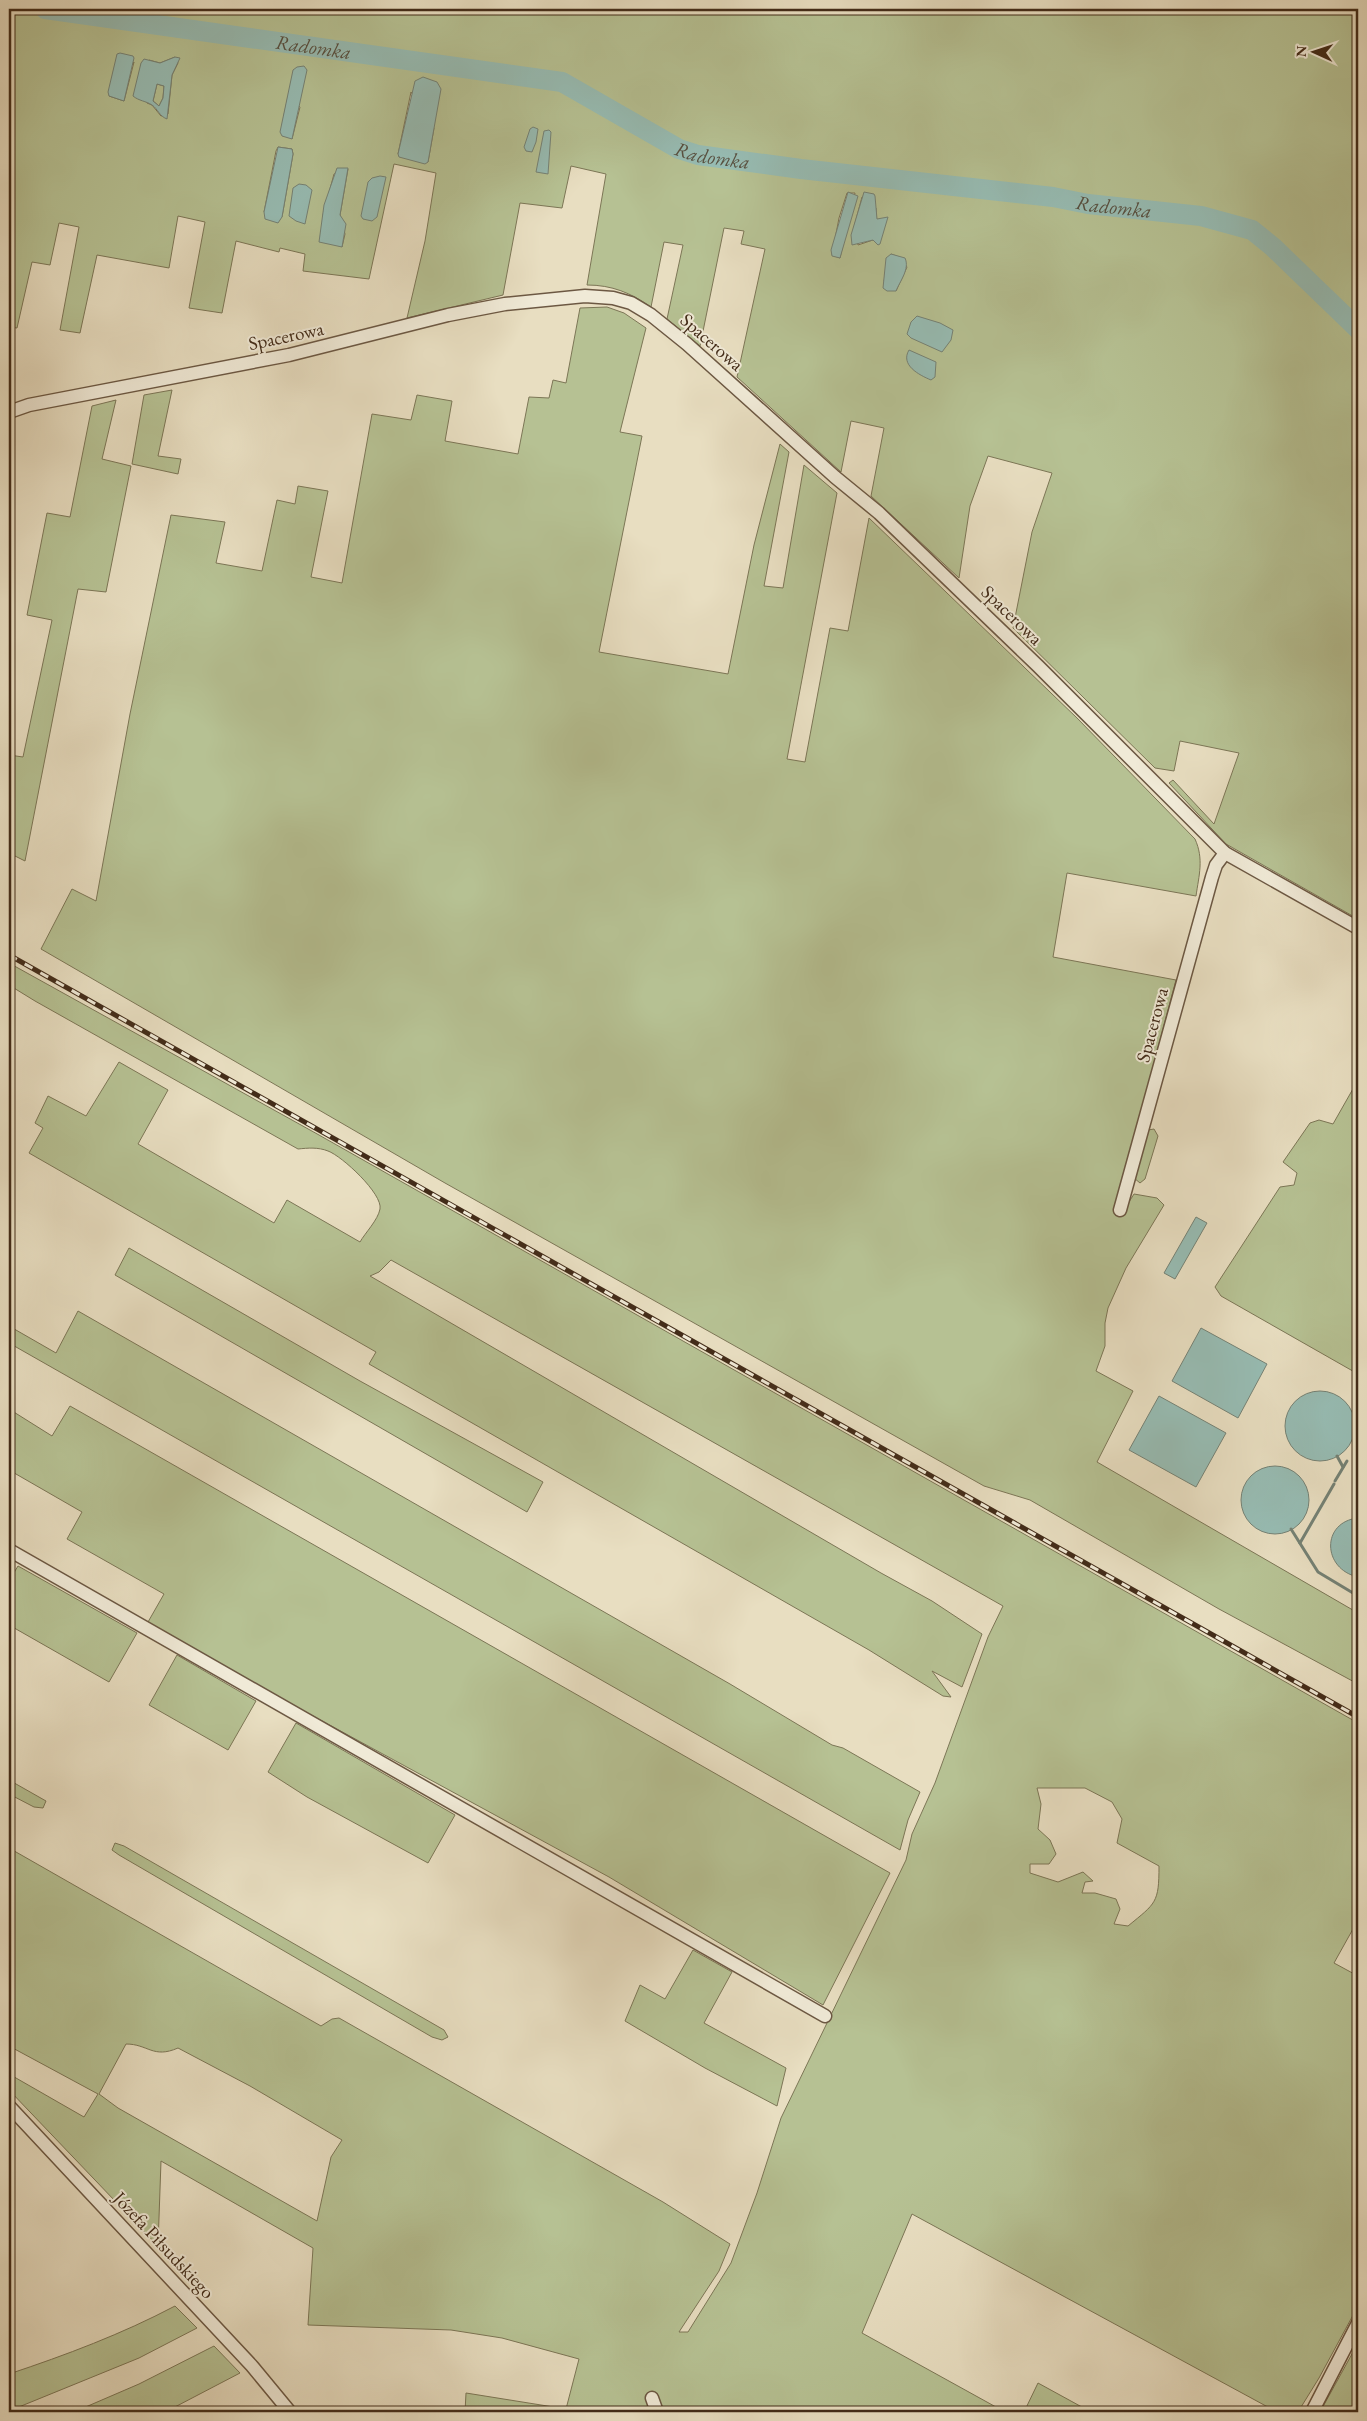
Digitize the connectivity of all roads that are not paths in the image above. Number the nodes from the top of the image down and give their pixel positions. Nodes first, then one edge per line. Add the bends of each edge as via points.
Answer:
1 (9, 412) edge
2 (1224, 853) junction
3 (1358, 928) edge
4 (1120, 1210) dead end
5 (9, 1550) edge
6 (825, 2016) dead end
7 (9, 2106) edge
8 (1358, 2323) edge
9 (652, 2398) dead end
10 (290, 2412) edge
11 (657, 2412) edge
12 (1312, 2412) edge

1 - 2 street, Spacerowa via 29,405 317,349 498,305 586,296 612,298 631,304 651,315 687,344 879,513 1045,673
2 - 3 street, Spacerowa
2 - 4 street, Spacerowa via 1214,870
5 - 6 street
7 - 10 street, Józefa Piłsudskiego via 252,2366
8 - 12 street
9 - 11 street

